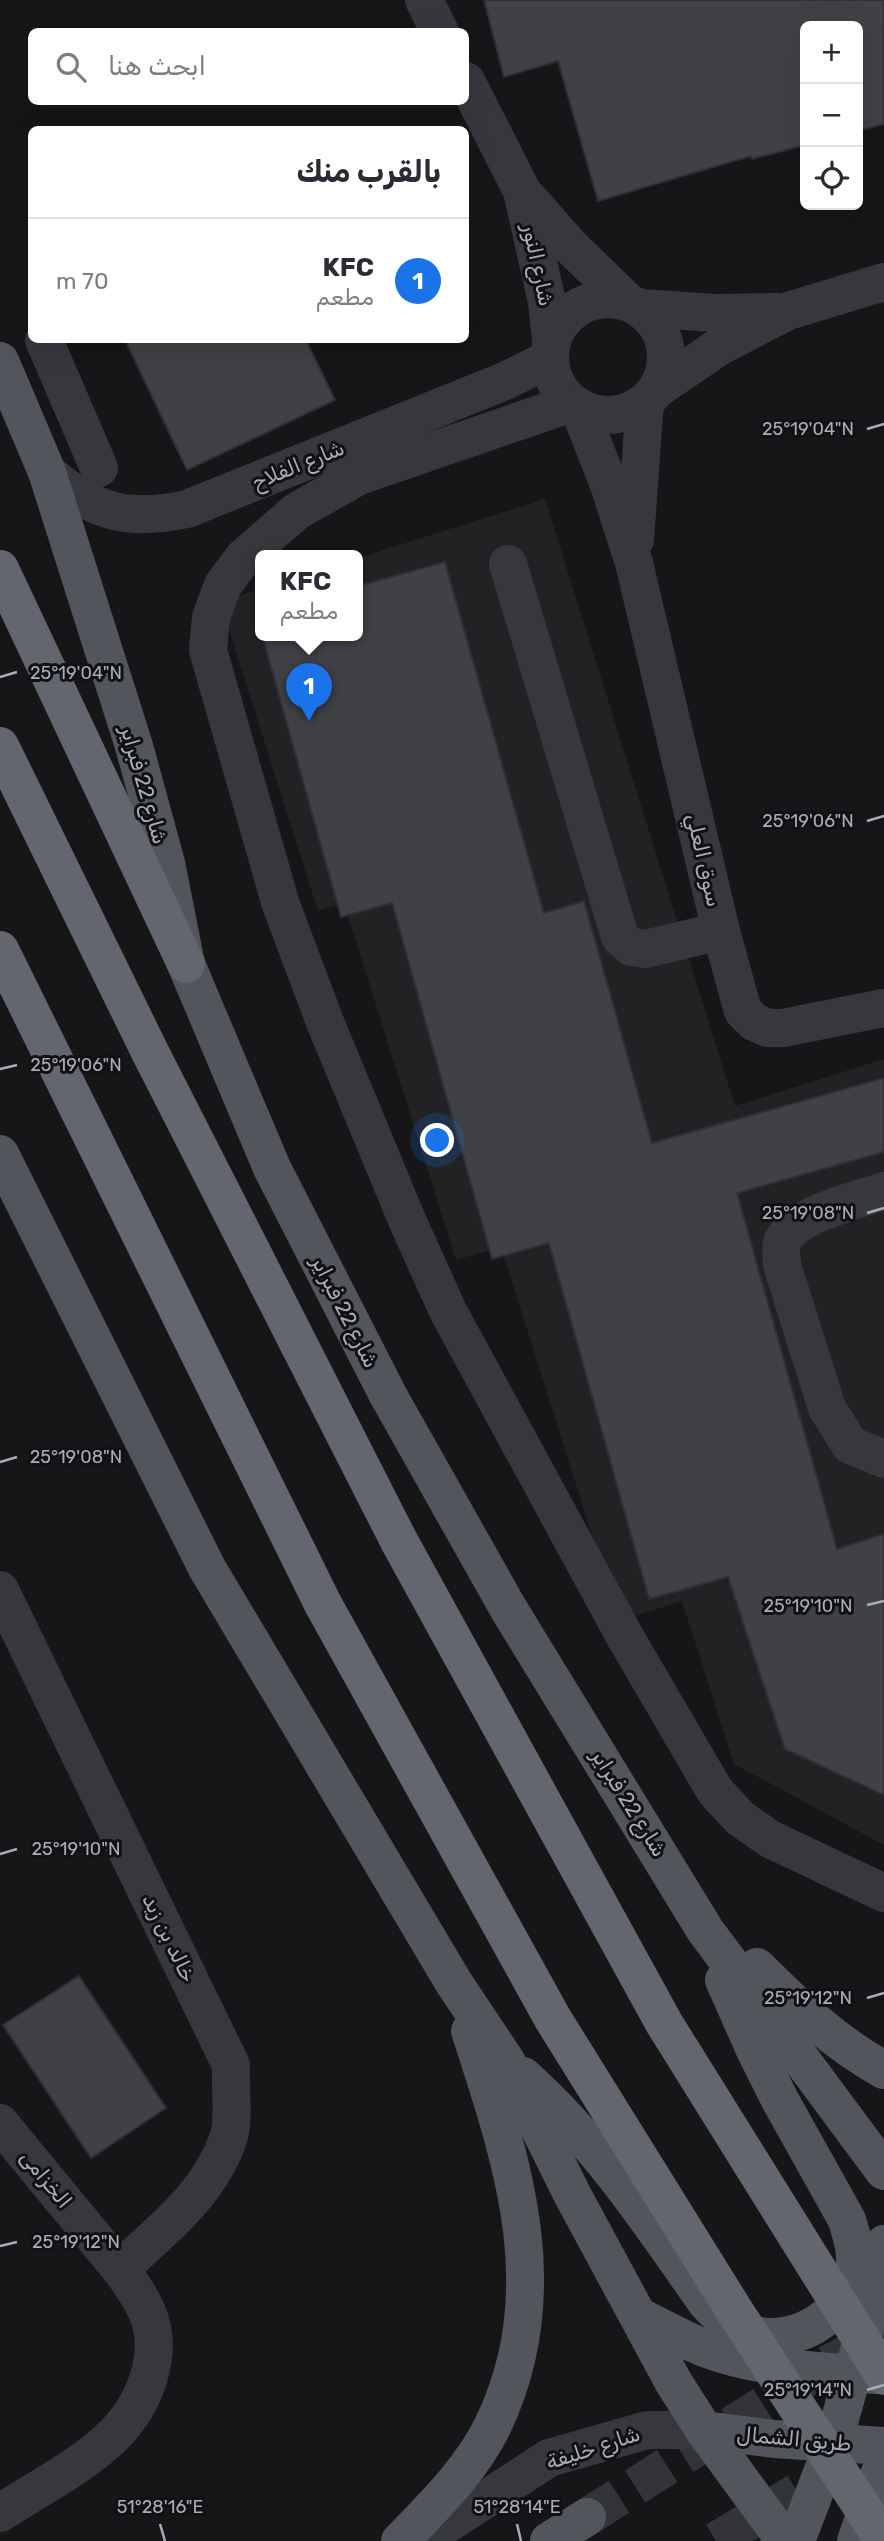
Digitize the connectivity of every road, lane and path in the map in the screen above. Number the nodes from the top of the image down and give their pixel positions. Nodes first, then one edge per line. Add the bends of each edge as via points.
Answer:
1 (424, 0) edge
2 (438, 28) edge
3 (469, 87) edge
4 (522, 191) junction
5 (884, 282) edge
6 (633, 304) junction
7 (788, 311) junction
8 (45, 343) edge
9 (550, 349) junction
10 (0, 361) edge
11 (651, 395) junction
12 (575, 405) junction
13 (78, 420) junction
14 (40, 455) junction
15 (99, 468) dead end
16 (634, 563) junction
17 (508, 564) dead end
18 (0, 569) edge
19 (0, 746) edge
20 (721, 931) junction
21 (0, 950) edge
22 (187, 964) junction
23 (884, 1008) edge
24 (0, 1154) edge
25 (884, 1191) edge
26 (884, 1459) edge
27 (0, 1590) edge
28 (657, 1848) junction
29 (884, 1893) edge
30 (705, 1930) junction
31 (454, 1983) junction
32 (506, 2061) junction
33 (884, 2070) edge
34 (0, 2123) edge
35 (884, 2171) edge
36 (884, 2244) edge
37 (120, 2269) junction
38 (640, 2317) junction
39 (869, 2375) edge
40 (704, 2430) junction
41 (833, 2444) junction
42 (884, 2446) edge
43 (884, 2461) edge
44 (0, 2513) edge
45 (587, 2517) tunnel mouth
46 (400, 2541) edge
47 (421, 2541) edge
48 (549, 2541) edge
49 (785, 2541) edge
50 (796, 2541) edge
51 (856, 2541) edge
52 (884, 2541) edge

1 - 2 street
3 - 4 street, شارع النور
4 - 6 street, شارع النور via 571,247
4 - 9 street, شارع النور via 547,302
5 - 7 street
6 - 7 street via 714,313
6 - 9 street via 607,298 589,301 560,323
6 - 11 street via 657,324 666,345 666,368
7 - 11 street via 720,346
8 - 13 street
9 - 12 street via 552,376
9 - 14 street, شارع الفلاح via 494,386 187,509 157,515 107,509 70,492
10 - 14 main road, شارع 22 فبراير
11 - 12 street via 630,411 612,415
11 - 16 street, سوق العلي
12 - 16 street, سوق العلي via 609,485
12 - 29 street via 359,476 297,511 244,557 223,585 211,617 208,650 281,905 407,1220 448,1311 624,1635 715,1791 740,1818 770,1839
13 - 14 street
13 - 15 street
14 - 22 main road, شارع 22 فبراير via 134,746
16 - 20 street, سوق العلي
17 - 20 street via 620,937 631,947 645,949
18 - 22 highway
19 - 39 highway, bridge via 156,1064 400,1541 664,2023
20 - 23 street, سوق العلي via 743,1011 754,1022 783,1028
21 - 52 highway, bridge via 323,1605 553,2019 734,2311
22 - 28 main road, شارع 22 فبراير via 272,1168 388,1395 508,1608
24 - 31 main road via 207,1568
25 - 26 street via 820,1213 793,1227 781,1244 782,1265 827,1408 850,1445
27 - 37 street, خالد بن زيد via 231,2065 230,2134 210,2175 188,2206
28 - 30 main road, شارع 22 فبراير
28 - 33 main road via 729,1940 802,2012 852,2053
30 - 32 main road via 755,2050 847,2220 854,2242 849,2284 824,2320 783,2337 740,2330 721,2318 588,2141
30 - 35 main road, شارع 22 فبراير
31 - 32 main road
31 - 46 main road via 492,2101 522,2222 523,2331 513,2376 492,2427 463,2472
32 - 38 main road
34 - 37 street, الخزامى
36 - 39 main road
37 - 44 street, الخزامى via 148,2314 152,2335 149,2377 141,2399 97,2450
38 - 39 main road via 703,2348 734,2357
38 - 40 main road
39 - 41 main road
40 - 41 main road, طريق الشمال
40 - 47 street, شارع خليفة via 647,2430 549,2458
40 - 49 main road
41 - 42 main road, طريق الشمال
41 - 50 main road
43 - 51 main road
45 - 48 main road

